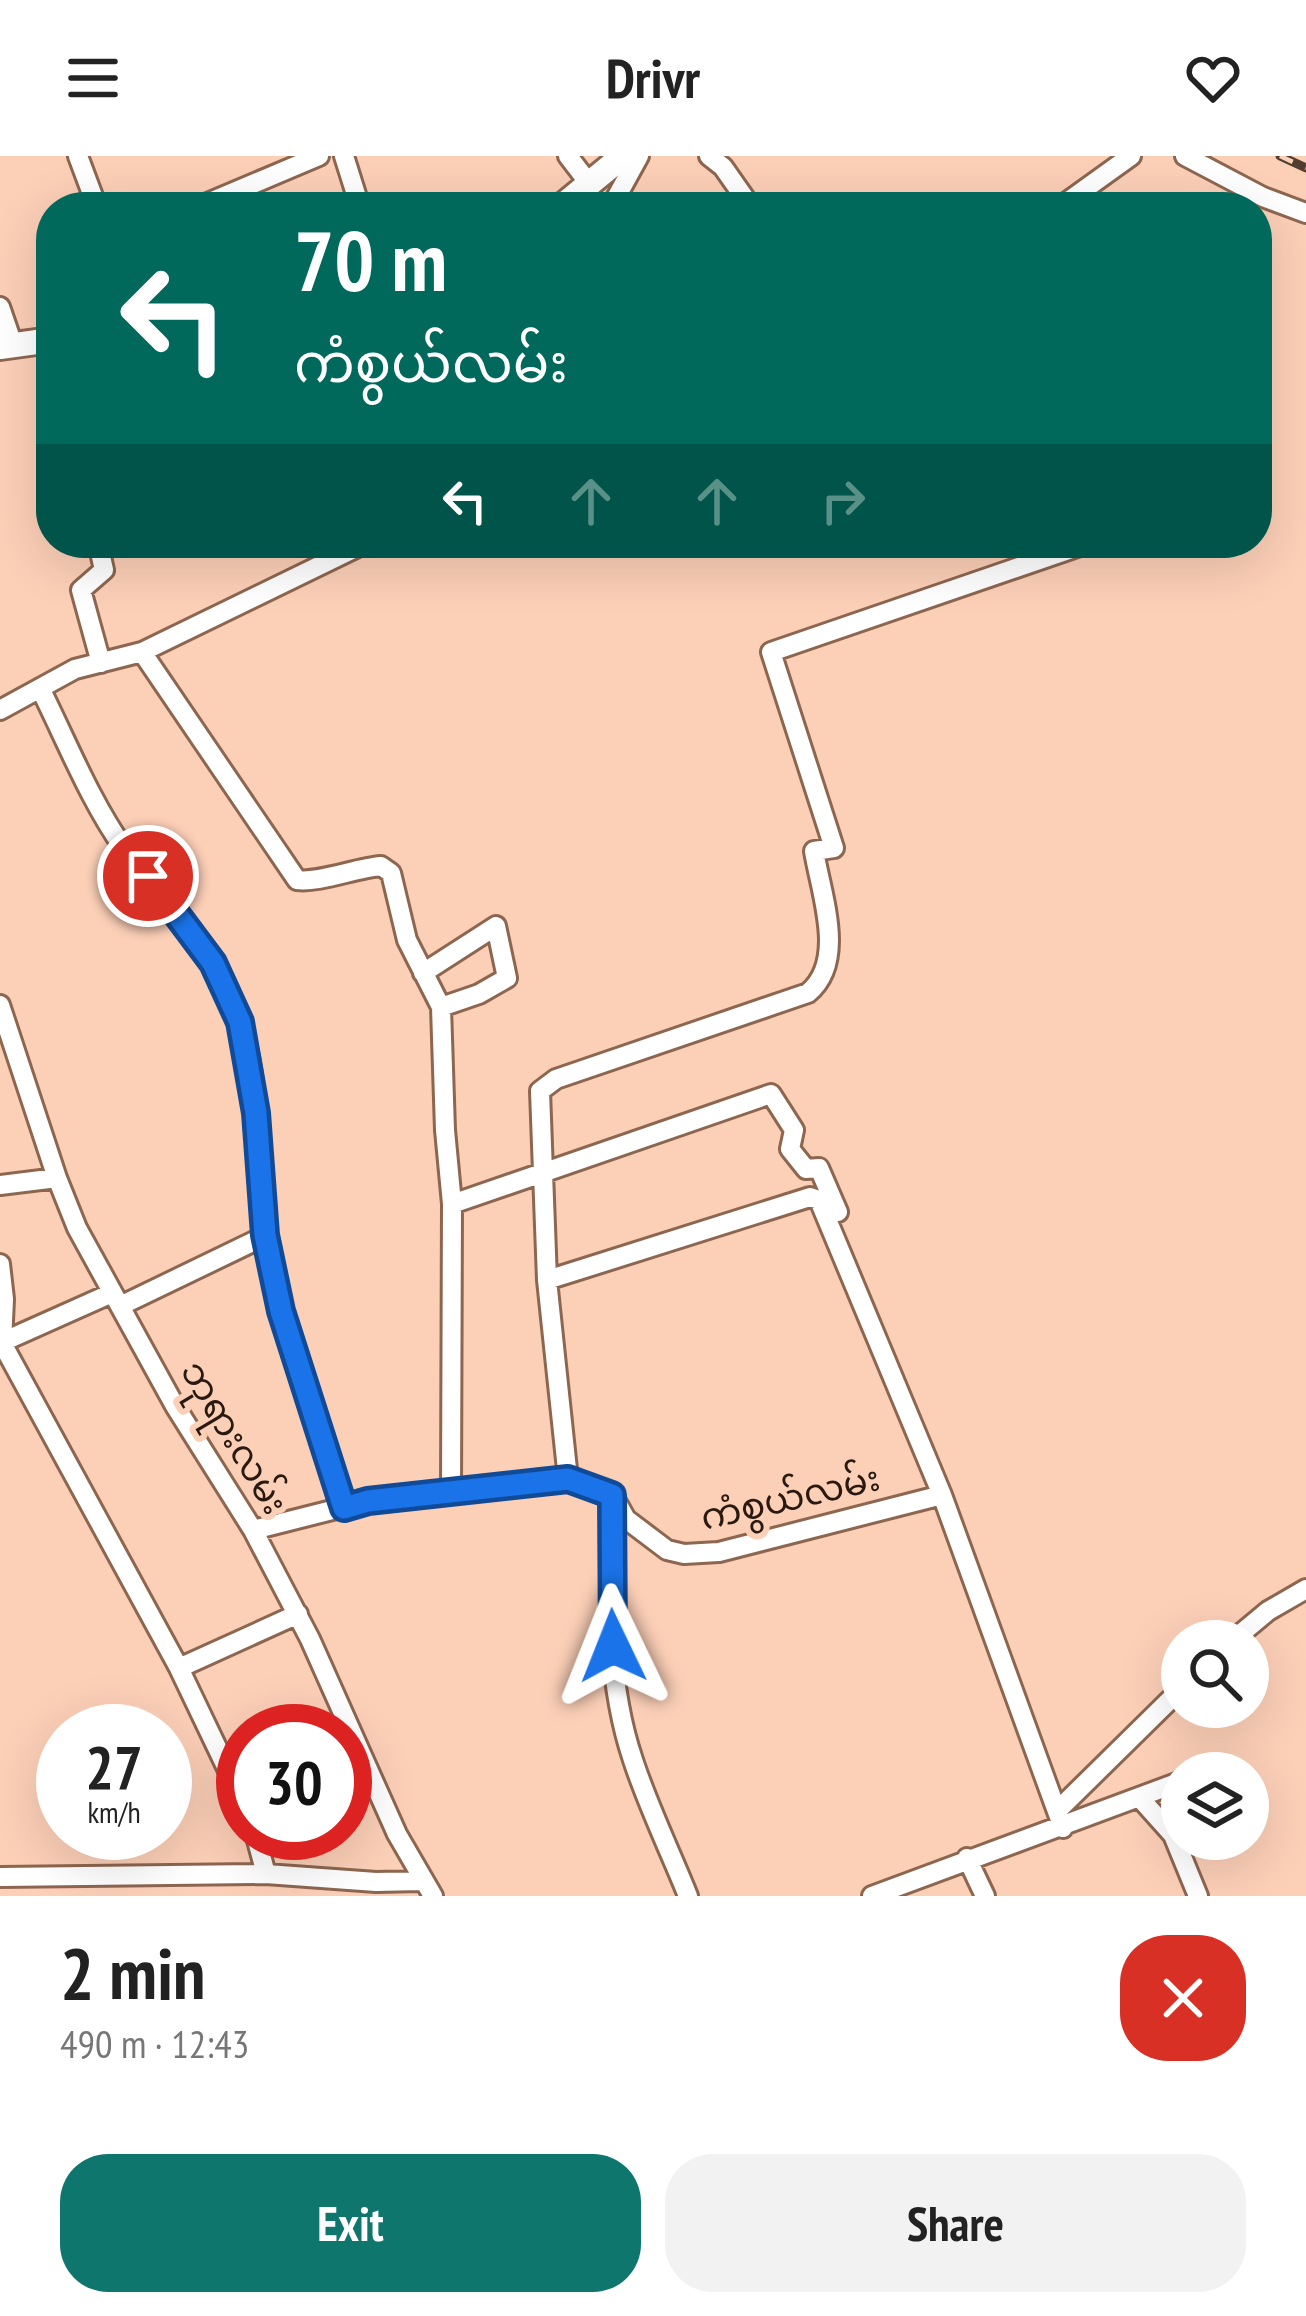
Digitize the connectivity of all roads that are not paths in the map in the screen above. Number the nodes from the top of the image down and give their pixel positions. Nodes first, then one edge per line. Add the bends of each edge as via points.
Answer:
1 (78, 156) edge
2 (319, 156) edge
3 (344, 156) edge
4 (568, 156) edge
5 (622, 156) edge
6 (639, 156) edge
7 (709, 156) edge
8 (1131, 156) edge
9 (1185, 156) edge
10 (591, 186) junction
11 (91, 192) edge
12 (234, 192) edge
13 (355, 192) edge
14 (582, 192) edge
15 (619, 192) edge
16 (740, 192) edge
17 (1081, 192) edge
18 (1244, 192) edge
19 (1272, 205) edge
20 (1306, 213) edge
21 (0, 308) edge
22 (36, 342) edge
23 (6, 346) edge
24 (101, 558) edge
25 (335, 558) edge
26 (1045, 558) edge
27 (142, 652) junction
28 (100, 663) junction
29 (40, 688) junction
30 (0, 710) edge
31 (423, 973) junction
32 (441, 1007) junction
33 (2, 1017) edge
34 (543, 1174) junction
35 (57, 1178) junction
36 (0, 1186) edge
37 (452, 1204) junction
38 (265, 1235) junction
39 (856, 1255) dead end
40 (0, 1264) edge
41 (547, 1280) junction
42 (116, 1300) junction
43 (1, 1343) edge
44 (568, 1479) junction
45 (451, 1494) junction
46 (612, 1495) junction
47 (942, 1495) junction
48 (344, 1508) junction
49 (253, 1530) junction
50 (1306, 1589) edge
51 (298, 1615) junction
52 (1257, 1620) edge
53 (179, 1668) junction
54 (1161, 1711) edge
55 (216, 1745) edge
56 (1161, 1788) edge
57 (1139, 1796) junction
58 (1060, 1819) junction
59 (967, 1858) junction
60 (262, 1860) edge
61 (266, 1874) junction
62 (0, 1877) edge
63 (427, 1888) edge
64 (375, 1889) edge
65 (688, 1896) edge
66 (872, 1896) edge
67 (985, 1896) edge
68 (1198, 1896) edge

1 - 11 street
2 - 12 street
3 - 13 street
4 - 10 street
5 - 10 main road
6 - 15 street
7 - 16 street
8 - 17 street
9 - 18 street
10 - 14 main road
19 - 20 street
21 - 23 street
22 - 23 main road
24 - 28 street via 104,570 81,590
25 - 27 street
26 - 34 street via 771,652 834,848 814,851 827,968 808,993 547,1083 538,1104
27 - 28 street
27 - 31 street via 297,880 381,866 391,873
28 - 29 street
29 - 30 street
29 - 38 street via 125,851 213,963 240,1022
31 - 32 street
31 - 32 street via 496,926 507,978
32 - 37 street
33 - 35 street, ဘုရားလမ်း
34 - 37 street
34 - 39 street via 771,1094 794,1130 790,1149 806,1169 819,1168
34 - 41 street
35 - 36 street
35 - 42 street, ဘုရားလမ်း
37 - 45 street
38 - 42 street
38 - 48 street
40 - 43 street
41 - 44 street
41 - 47 street via 815,1196
42 - 43 street
42 - 49 street, ဘုရားလမ်း
43 - 53 street
44 - 45 street, ကံစွယ်လမ်း
44 - 46 street, ကံစွယ်လမ်း
45 - 48 street, ကံစွယ်လမ်း
46 - 47 street, ကံစွယ်လမ်း via 640,1532 683,1554 719,1552
46 - 65 street via 615,1682 632,1759
47 - 58 street
48 - 49 street, ကံစွယ်လမ်း
49 - 51 street, ဘုရားလမ်း
50 - 52 street
51 - 53 street
51 - 63 street, ဘုရားလမ်း
53 - 55 street
54 - 58 street
56 - 57 street
57 - 58 street
57 - 68 street via 1173,1835
58 - 59 street
59 - 66 street
59 - 67 street
60 - 61 street
61 - 62 street
61 - 64 street
63 - 64 street

